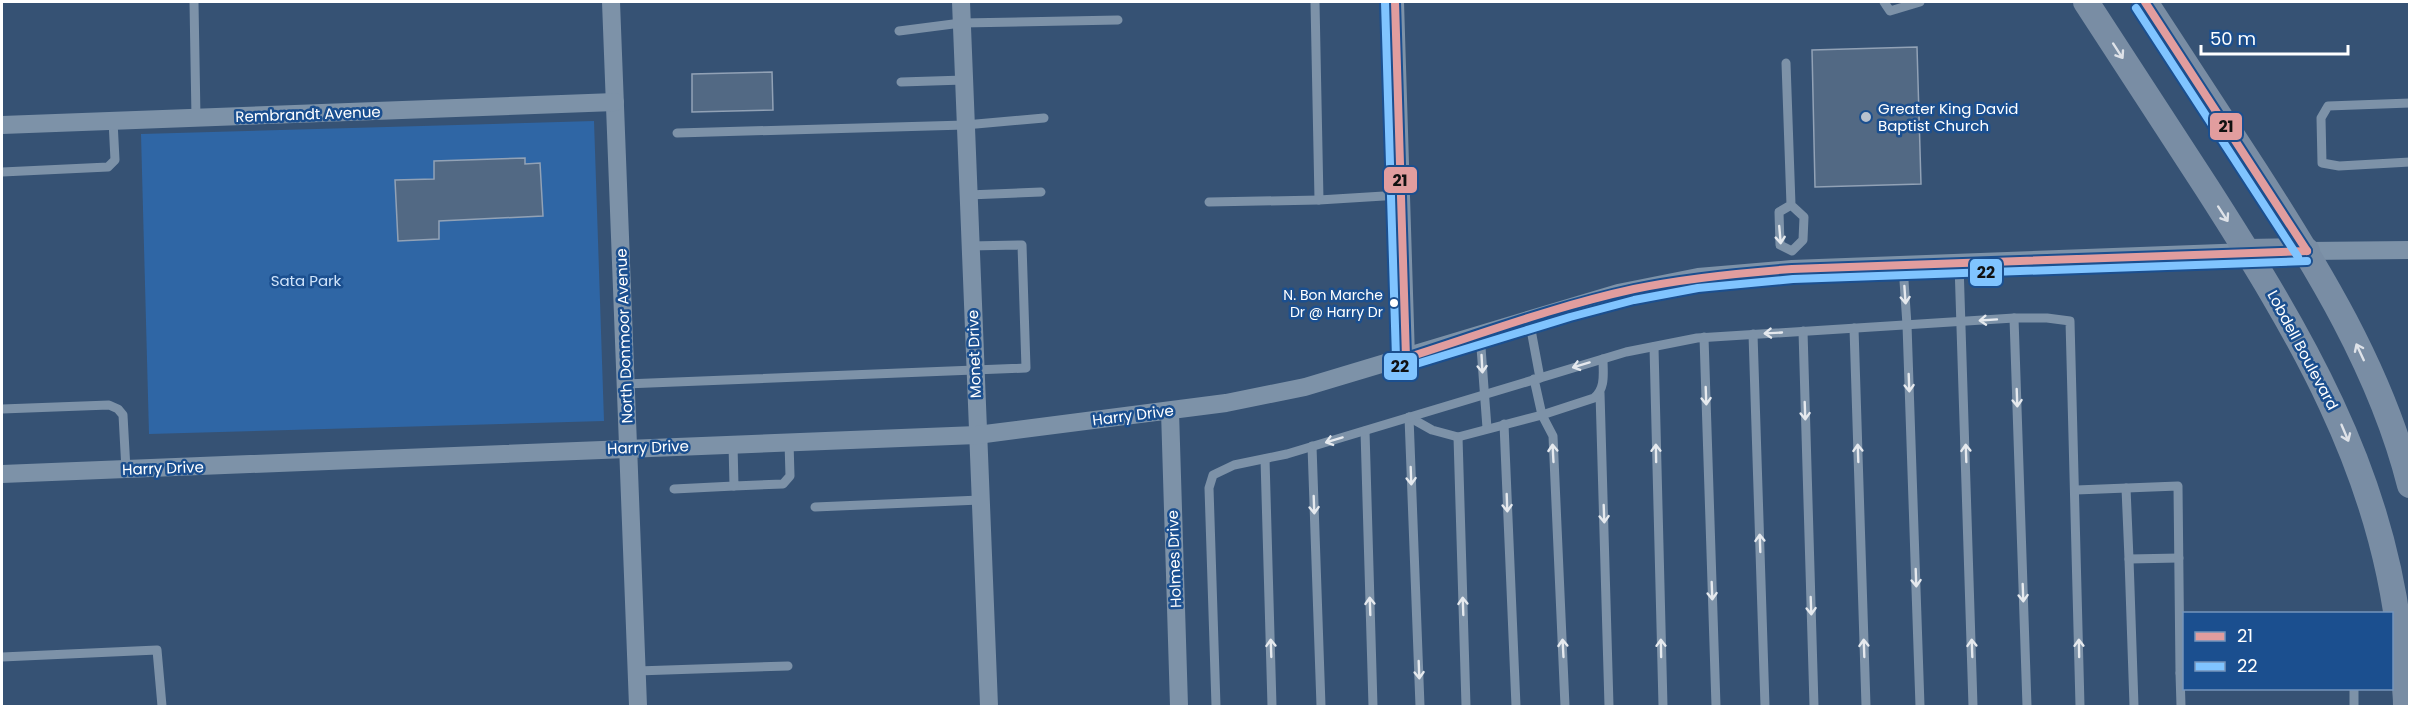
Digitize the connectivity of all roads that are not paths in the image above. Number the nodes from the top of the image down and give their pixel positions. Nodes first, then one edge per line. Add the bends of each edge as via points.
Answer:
1 (194, 2) edge
2 (611, 2) edge
3 (961, 2) edge
4 (1315, 2) edge
5 (1395, 2) edge
6 (1884, 2) edge
7 (1920, 2) edge
8 (2086, 2) edge
9 (2145, 2) edge
10 (1118, 20) dead end
11 (962, 23) junction
12 (899, 31) dead end
13 (1786, 63) dead end
14 (964, 80) junction
15 (901, 82) dead end
16 (615, 102) junction
17 (2409, 103) edge
18 (196, 118) junction
19 (1044, 118) dead end
20 (113, 121) junction
21 (2, 125) edge
22 (965, 125) junction
23 (677, 133) dead end
24 (2409, 162) edge
25 (2, 172) edge
26 (1041, 192) dead end
27 (968, 195) junction
28 (1400, 195) junction
29 (1319, 200) junction
30 (1209, 202) dead end
31 (1791, 205) junction
32 (970, 246) junction
33 (2409, 250) edge
34 (2307, 251) junction
35 (2248, 252) junction
36 (1792, 260) junction
37 (1959, 264) junction
38 (1903, 266) junction
39 (2014, 318) junction
40 (1529, 319) junction
41 (1962, 322) junction
42 (1907, 325) junction
43 (1854, 328) junction
44 (1803, 331) junction
45 (1480, 334) junction
46 (1753, 334) junction
47 (1704, 338) junction
48 (1654, 347) junction
49 (1406, 358) junction
50 (1603, 359) junction
51 (975, 371) junction
52 (1537, 378) junction
53 (625, 384) junction
54 (1600, 393) junction
55 (1484, 394) junction
56 (2, 409) edge
57 (1170, 411) junction
58 (1542, 414) junction
59 (1409, 417) junction
60 (1504, 424) junction
61 (1487, 428) junction
62 (1365, 430) junction
63 (977, 435) junction
64 (1458, 437) junction
65 (789, 442) junction
66 (733, 444) junction
67 (1312, 446) junction
68 (628, 448) junction
69 (1265, 459) junction
70 (126, 470) junction
71 (2, 474) edge
72 (2409, 485) edge
73 (734, 486) junction
74 (2126, 488) junction
75 (674, 489) dead end
76 (2076, 490) junction
77 (980, 500) junction
78 (815, 507) dead end
79 (2179, 558) junction
80 (2129, 559) junction
81 (2, 657) edge
82 (788, 666) dead end
83 (637, 671) junction
84 (2182, 673) edge
85 (2354, 690) edge
86 (162, 706) edge
87 (638, 706) edge
88 (989, 706) edge
89 (1179, 706) edge
90 (1216, 706) edge
91 (1272, 706) edge
92 (1321, 706) edge
93 (1373, 706) edge
94 (1420, 706) edge
95 (1466, 706) edge
96 (1516, 706) edge
97 (1565, 706) edge
98 (1609, 706) edge
99 (1663, 706) edge
100 (1716, 706) edge
101 (1765, 706) edge
102 (1814, 706) edge
103 (1866, 706) edge
104 (1920, 706) edge
105 (1973, 706) edge
106 (2027, 706) edge
107 (2080, 706) edge
108 (2134, 706) edge
109 (2181, 706) edge
110 (2354, 706) edge
111 (2406, 706) edge

1 - 18 lane
2 - 16 street, North Donmoor Avenue
3 - 11 street, Monet Drive
4 - 29 lane
5 - 28 street
6 - 7 lane via 1890,11
8 -> 35 main road, Lobdell Boulevard
9 - 34 main road
10 - 11 lane
11 - 12 lane
11 - 14 street, Monet Drive
13 - 31 lane
14 - 15 lane
14 - 22 street, Monet Drive
16 - 18 street, Rembrandt Avenue
16 - 53 street, North Donmoor Avenue
17 - 24 lane via 2328,106 2321,118 2322,163 2339,166
18 - 20 street, Rembrandt Avenue
19 - 22 lane
20 - 21 street, Rembrandt Avenue
20 - 25 lane via 115,160 108,167
22 - 23 lane
22 - 27 street, Monet Drive
26 - 27 lane
27 - 32 street, Monet Drive
28 - 29 lane
28 - 49 street
29 - 30 lane
31 - 36 lane via 1803,217 1803,240
31 -> 36 lane via 1779,212 1780,245
32 - 51 street, Monet Drive
32 - 51 lane via 1022,245 1026,368
33 - 34 street
34 - 35 main road
72 -> 34 main road via 2402,454 2361,351
35 - 37 street, Harry Drive
35 -> 111 main road, Lobdell Boulevard via 2323,384 2370,498 2396,596
36 - 38 street, Harry Drive
36 - 40 street, Harry Drive via 1618,293
37 - 38 street, Harry Drive
37 - 41 lane
38 -> 42 lane
39 -> 41 lane
39 - 76 lane via 2070,321
39 -> 106 lane
40 - 45 street, Harry Drive
40 - 52 lane
41 - 42 lane
105 -> 41 lane
42 - 43 lane
42 -> 104 lane
43 - 44 lane
103 -> 43 lane
44 -> 46 lane
44 -> 102 lane
45 - 49 street, Harry Drive
45 -> 55 lane
46 - 47 lane
101 -> 46 lane
47 - 48 lane
47 -> 100 lane
48 - 50 lane
99 -> 48 lane
49 - 57 street, Harry Drive via 1305,387
50 -> 52 lane
50 - 54 lane
51 - 53 lane
51 - 63 street, Monet Drive
52 - 55 lane
52 - 58 lane
53 - 68 street, North Donmoor Avenue
54 - 58 lane
54 -> 98 lane
55 - 59 lane
55 - 61 lane
56 - 70 lane via 109,405 118,409 123,416
57 - 63 street, Harry Drive
57 - 89 street, Holmes Drive
58 - 60 lane
97 -> 58 lane via 1553,436
59 - 62 lane
59 - 64 lane via 1432,430
59 -> 94 lane
60 - 61 lane
60 -> 96 lane
61 - 64 lane
62 -> 67 lane
93 -> 62 lane
63 - 65 street, Harry Drive
63 - 77 street, Monet Drive
95 -> 64 lane
65 - 66 street, Harry Drive
65 - 73 lane via 790,476 783,484
66 - 68 street, Harry Drive
66 - 73 lane
67 - 69 lane
67 -> 92 lane
68 - 70 street, Harry Drive
68 - 83 street, North Donmoor Avenue
69 - 90 lane via 1234,465 1213,475 1209,488
91 -> 69 lane
70 - 71 street, Harry Drive
73 - 75 lane
74 - 76 lane
74 - 79 lane via 2178,486
74 - 80 lane
107 -> 76 lane
77 - 78 lane
77 - 88 street, Monet Drive
79 - 80 lane
79 - 84 lane
80 - 108 lane
81 - 86 lane via 157,650
82 - 83 lane
83 - 87 street, North Donmoor Avenue
84 - 109 lane
85 - 110 lane

